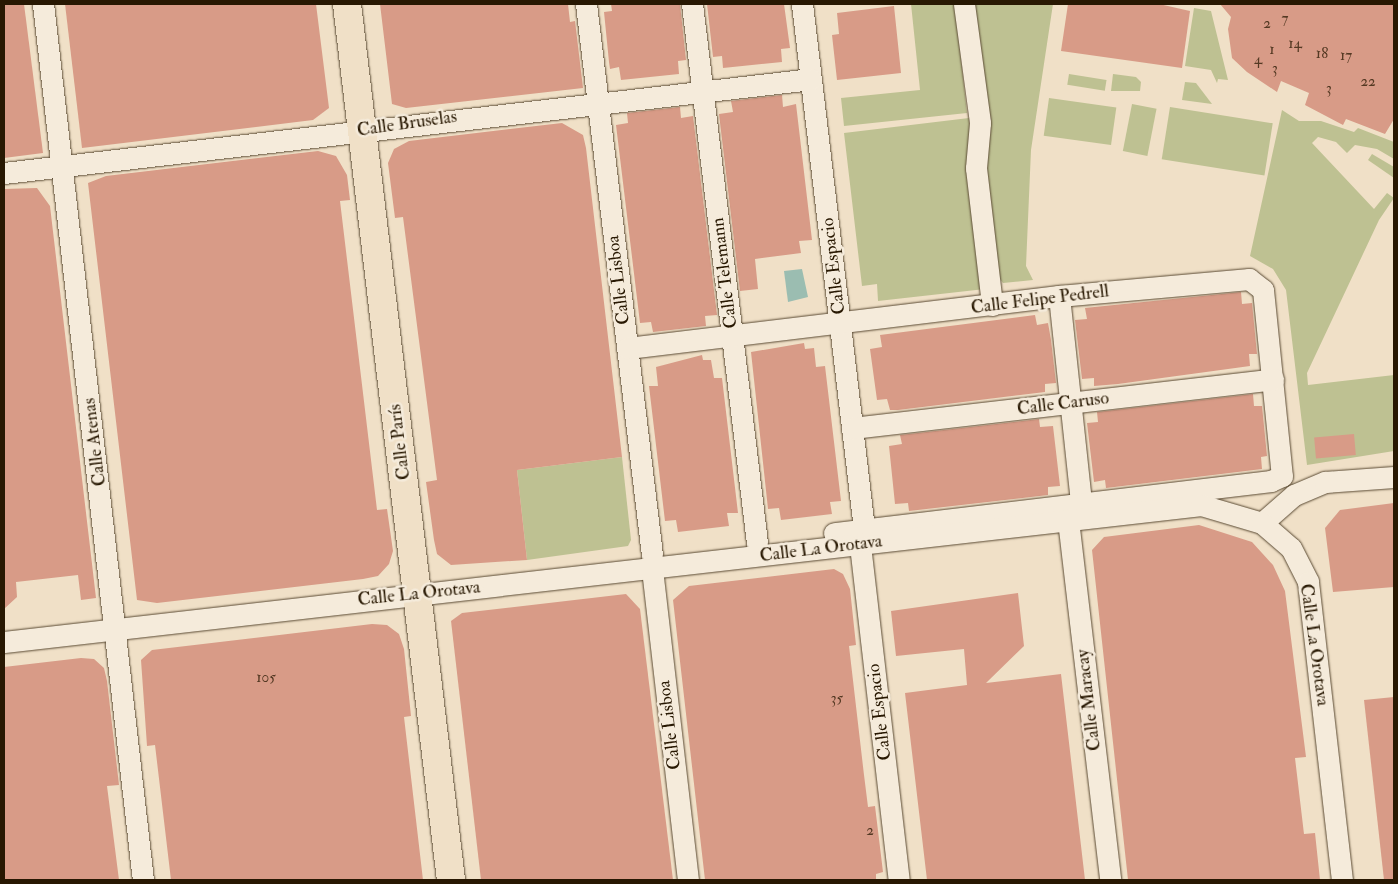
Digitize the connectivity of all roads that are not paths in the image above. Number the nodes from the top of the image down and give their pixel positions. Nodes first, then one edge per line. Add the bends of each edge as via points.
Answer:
1 (43, 4) edge
2 (347, 4) edge
3 (586, 4) edge
4 (692, 4) edge
5 (802, 4) edge
6 (964, 4) edge
7 (811, 79) junction
8 (703, 90) junction
9 (598, 102) junction
10 (364, 130) junction
11 (63, 166) junction
12 (4, 173) edge
13 (1059, 296) junction
14 (992, 305) junction
15 (840, 325) junction
16 (733, 336) junction
17 (628, 348) junction
18 (1273, 379) junction
19 (1070, 403) junction
20 (852, 428) junction
21 (1394, 477) edge
22 (1080, 503) junction
23 (1068, 520) junction
24 (1262, 523) junction
25 (862, 537) junction
26 (757, 542) junction
27 (652, 562) junction
28 (418, 594) junction
29 (115, 629) junction
30 (4, 642) edge
31 (143, 880) edge
32 (451, 880) edge
33 (688, 880) edge
34 (899, 880) edge
35 (1110, 880) edge
36 (1342, 880) edge

1 - 11 street, Calle Atenas
2 - 10 main road, Calle París
3 - 9 street, Calle Lisboa
4 - 8 street, Calle Telemann
5 - 7 street, Calle Espacio
6 - 14 street via 980,123 976,168
7 - 8 street, Calle Bruselas
7 - 15 street, Calle Espacio
8 - 9 street, Calle Bruselas
8 - 16 street, Calle Telemann
9 - 10 street, Calle Bruselas
9 - 17 street, Calle Lisboa
10 - 11 street, Calle Bruselas
10 - 28 main road, Calle París
11 - 12 street, Calle Bruselas
11 - 29 street, Calle Atenas
13 - 14 street, Calle Felipe Pedrell
13 - 18 street, Calle Felipe Pedrell via 1249,278 1263,290
13 - 19 street
14 - 15 street, Calle Felipe Pedrell
15 - 16 street, Calle Felipe Pedrell
15 - 20 street, Calle Espacio
16 - 17 street, Calle Felipe Pedrell
16 - 26 street, Calle Telemann
17 - 27 street, Calle Lisboa
18 - 19 street, Calle Caruso
18 - 22 street, Calle Felipe Pedrell via 1282,476 1270,481
19 - 20 street, Calle Caruso
19 - 22 street
20 - 25 street, Calle Espacio
21 - 24 street via 1325,482 1294,494
22 - 25 street
23 - 24 street, Calle La Orotava via 1201,505
23 - 25 street, Calle La Orotava
23 - 35 street, Calle Maracay
24 - 36 street, Calle La Orotava via 1291,548 1308,582
25 - 26 street
25 - 27 street, Calle La Orotava
25 - 34 street, Calle Espacio
26 - 27 street
27 - 28 street, Calle La Orotava via 579,563 559,579
27 - 33 street, Calle Lisboa
28 - 29 street, Calle La Orotava
28 - 32 main road, Calle París
29 - 30 street, Calle La Orotava
29 - 31 street, Calle Atenas

